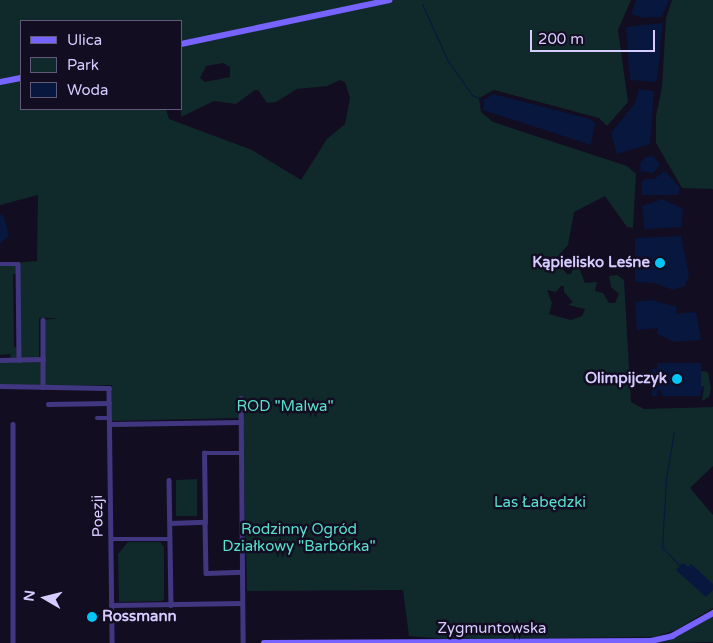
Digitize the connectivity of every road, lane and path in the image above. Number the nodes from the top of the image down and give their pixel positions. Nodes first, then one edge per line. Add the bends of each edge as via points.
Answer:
1 (389, 0) edge
2 (182, 44) edge
3 (20, 78) edge
4 (0, 82) edge
5 (0, 264) edge
6 (43, 320) dead end
7 (43, 359) junction
8 (0, 360) edge
9 (19, 360) junction
10 (0, 386) edge
11 (43, 388) junction
12 (241, 398) dead end
13 (109, 403) junction
14 (48, 404) dead end
15 (97, 418) dead end
16 (110, 418) junction
17 (241, 422) junction
18 (13, 424) dead end
19 (110, 424) junction
20 (241, 453) junction
21 (169, 480) dead end
22 (204, 522) junction
23 (170, 523) junction
24 (112, 539) junction
25 (170, 539) junction
26 (242, 572) junction
27 (242, 603) junction
28 (111, 605) junction
29 (171, 605) junction
30 (713, 613) edge
31 (13, 643) edge
32 (112, 643) edge
33 (243, 643) edge
34 (264, 643) edge
35 (278, 643) edge

1 - 2 street
3 - 4 street
5 - 9 street via 18,264
6 - 7 street
7 - 9 street
7 - 11 street
8 - 9 street
10 - 11 street
11 - 13 street, Poezji via 109,388
12 - 17 street
13 - 14 street
13 - 16 street, Poezji
15 - 16 street
16 - 19 street, Poezji
17 - 19 street
17 - 20 street
18 - 31 street
19 - 24 street, Poezji
20 - 22 street via 204,453
20 - 26 street
21 - 23 street
22 - 23 street
22 - 26 street via 206,572
23 - 25 street
24 - 25 street
24 - 28 street, Poezji
25 - 29 street
26 - 27 street
27 - 29 street
27 - 33 street
28 - 29 street
28 - 32 street, Poezji
30 - 35 street, Zygmuntowska via 672,636 651,641
34 - 35 street, Zygmuntowska

